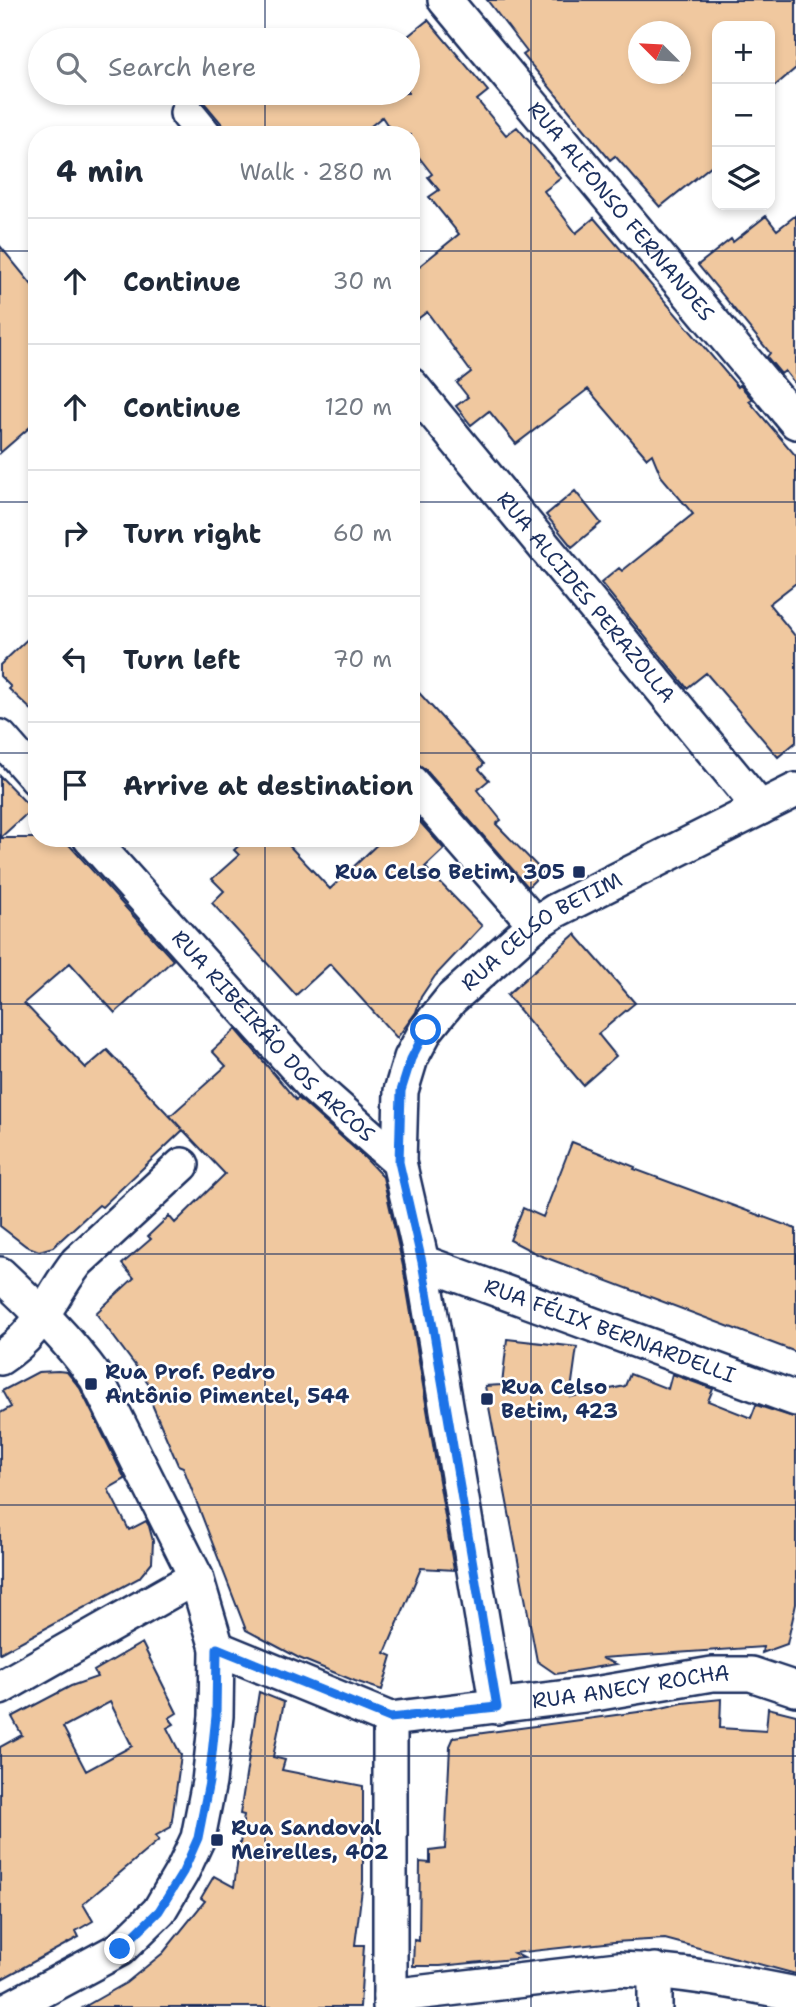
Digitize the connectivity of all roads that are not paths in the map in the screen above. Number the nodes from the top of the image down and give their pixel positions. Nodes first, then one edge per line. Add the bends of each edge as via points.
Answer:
1 (445, 0) edge
2 (420, 396) edge
3 (796, 422) edge
4 (0, 737) edge
5 (28, 769) edge
6 (796, 790) edge
7 (420, 792) edge
8 (760, 808) junction
9 (98, 847) edge
10 (535, 924) junction
11 (399, 1162) junction
12 (182, 1165) dead end
13 (422, 1262) junction
14 (0, 1274) edge
15 (44, 1315) junction
16 (0, 1358) edge
17 (796, 1399) edge
18 (196, 1577) junction
19 (217, 1648) junction
20 (0, 1688) edge
21 (796, 1689) edge
22 (497, 1707) junction
23 (390, 1718) junction
24 (655, 1970) junction
25 (796, 1994) edge
26 (390, 2002) edge
27 (12, 2007) edge
28 (656, 2007) edge

1 - 3 street, RUA ALFONSO FERNANDES
2 - 8 street, RUA ALCIDES PERAZOLLA
4 - 5 street
6 - 8 street, RUA CELSO BETIM
7 - 10 street
8 - 10 street, RUA CELSO BETIM
9 - 11 street, RUA RIBEIRÃO DOS ARCOS via 312,1085
10 - 11 street, RUA CELSO BETIM via 451,999 426,1030 401,1091
11 - 13 street
12 - 15 street via 77,1262
13 - 17 street, RUA FÉLIX BERNARDELLI
13 - 22 street
14 - 15 street
15 - 16 street via 16,1348
15 - 18 street via 96,1378
18 - 19 street
18 - 20 street
19 - 23 street, RUA ANECY ROCHA
19 - 27 street via 209,1782 198,1838 183,1872 159,1911 120,1949
21 - 22 street, RUA ANECY ROCHA via 751,1674 712,1674
22 - 23 street, RUA ANECY ROCHA
23 - 26 street
24 - 25 street
24 - 26 street via 618,1969
24 - 28 street

